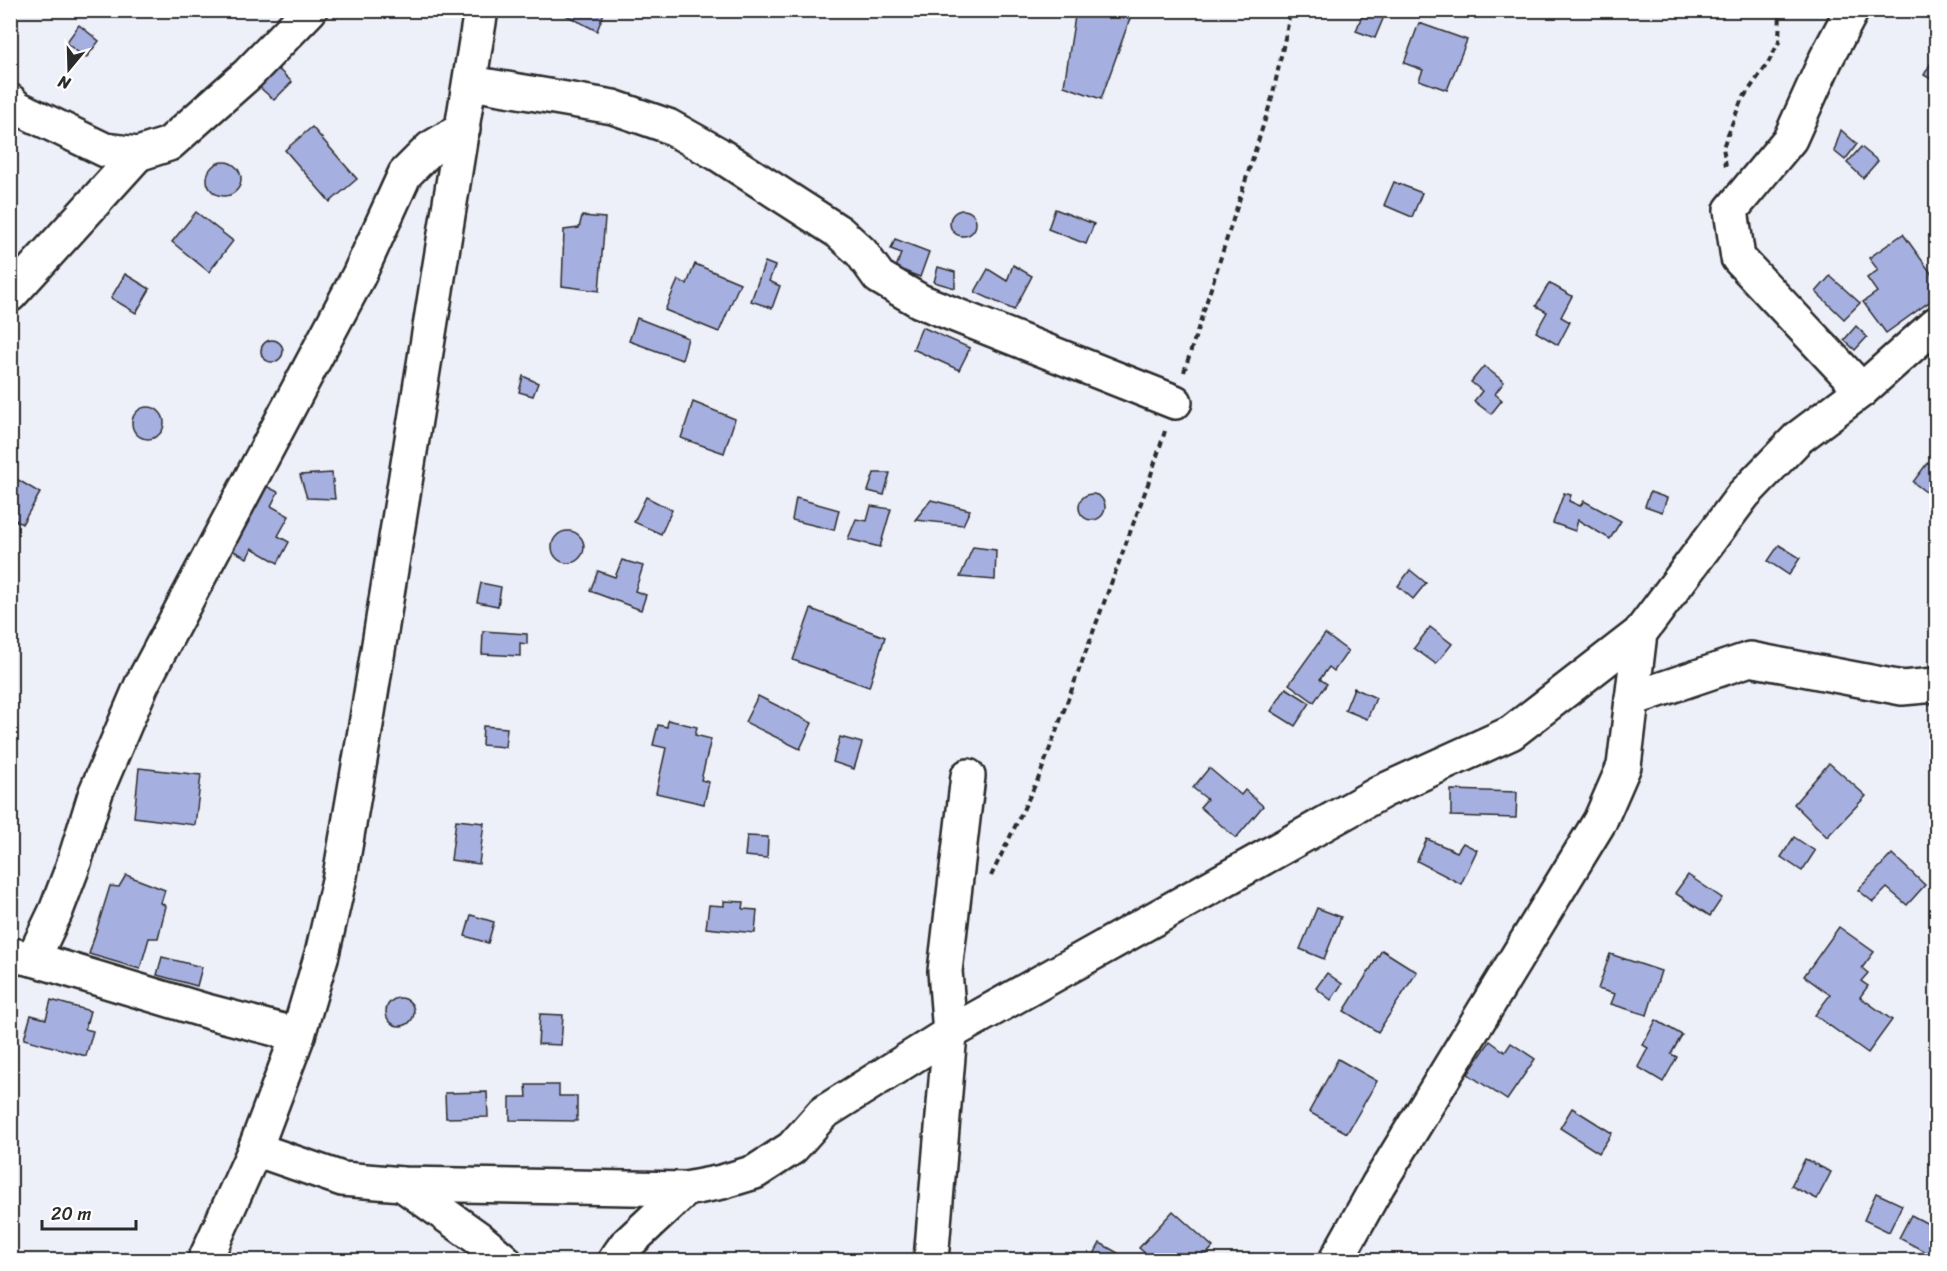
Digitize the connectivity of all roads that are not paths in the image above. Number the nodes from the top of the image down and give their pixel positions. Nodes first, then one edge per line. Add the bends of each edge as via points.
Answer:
1 (310, 10) edge
2 (1852, 10) edge
3 (475, 18) edge
4 (471, 82) junction
5 (10, 101) edge
6 (463, 129) junction
7 (138, 154) junction
8 (10, 295) edge
9 (1936, 324) edge
10 (1862, 390) junction
11 (1175, 402) road end
12 (1640, 633) junction
13 (1936, 685) edge
14 (1632, 699) junction
15 (968, 776) dead end
16 (22, 957) edge
17 (950, 1033) junction
18 (298, 1035) junction
19 (255, 1149) junction
20 (402, 1184) junction
21 (686, 1189) junction
22 (205, 1260) edge
23 (504, 1260) edge
24 (615, 1260) edge
25 (932, 1260) edge
26 (1336, 1260) edge

1 - 7 street via 248,74 168,144
2 - 10 street via 1790,140 1731,210 1738,258
3 - 4 street
4 - 6 street
4 - 11 street via 613,107 668,126 839,232 861,252 879,277 910,295
5 - 7 street via 105,150
6 - 16 street via 431,148 405,174 359,275 142,684 96,792 56,911
6 - 18 street via 340,876
7 - 8 street
9 - 10 street
10 - 12 street via 1798,438 1744,494
12 - 14 street
12 - 17 street via 1511,733 1383,791
13 - 14 street via 1902,688 1750,658
14 - 26 street via 1624,766 1600,821
15 - 17 street via 945,971
16 - 18 street
17 - 21 street via 823,1113 792,1148 755,1172
17 - 25 street
18 - 19 street
19 - 20 street via 342,1179
19 - 22 street
20 - 21 street
20 - 23 street
21 - 24 street via 624,1246

